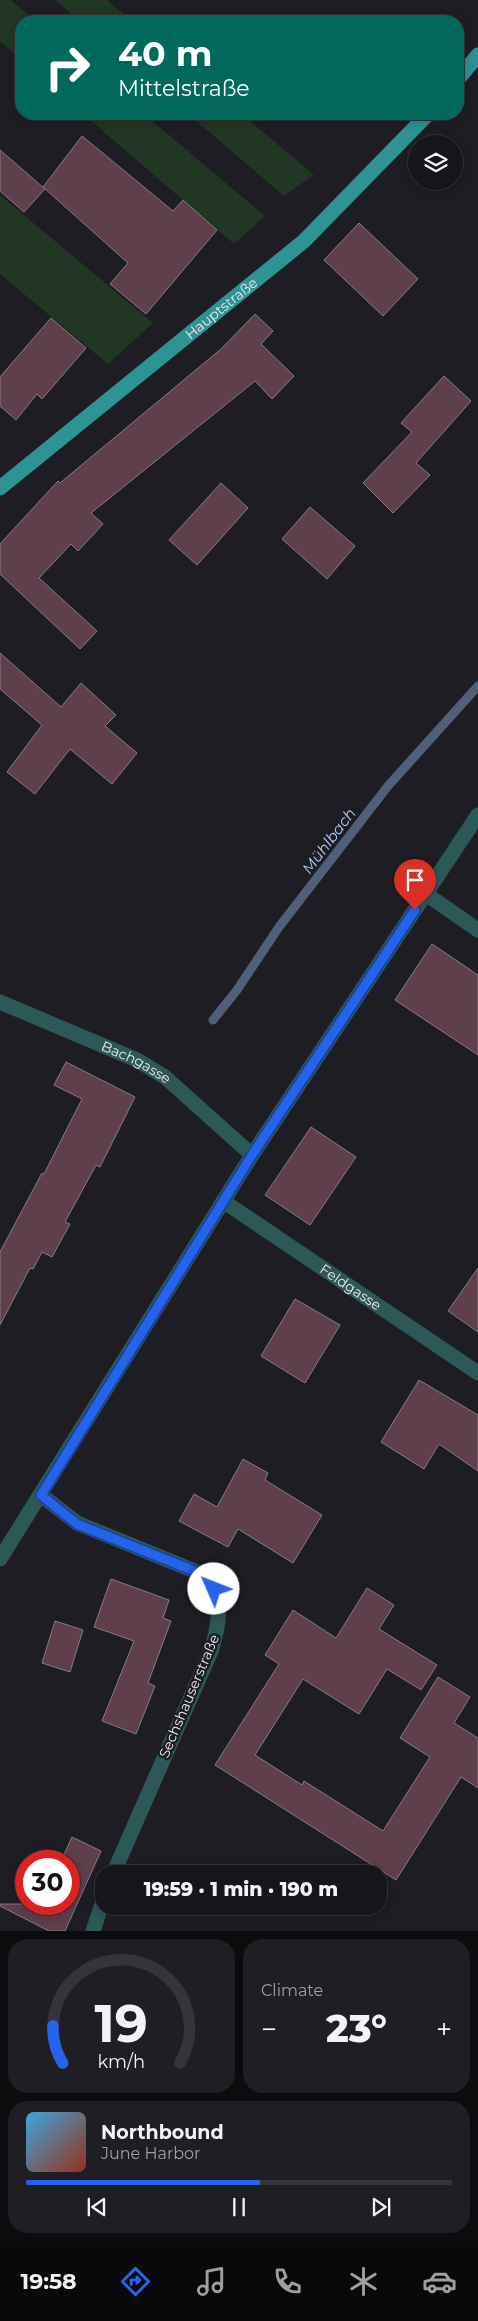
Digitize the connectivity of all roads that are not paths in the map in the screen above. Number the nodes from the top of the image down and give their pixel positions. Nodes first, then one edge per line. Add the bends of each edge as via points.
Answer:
1 (478, 55) edge
2 (464, 72) edge
3 (422, 120) edge
4 (0, 488) edge
5 (478, 815) edge
6 (426, 894) junction
7 (478, 930) edge
8 (0, 1002) edge
9 (252, 1155) junction
10 (223, 1201) junction
11 (478, 1373) edge
12 (41, 1495) junction
13 (0, 1559) edge
14 (118, 1865) edge
15 (98, 1915) edge
16 (93, 1931) edge

1 - 2 main road
3 - 4 main road, Hauptstraße via 304,241
5 - 6 street
6 - 7 street
6 - 9 street
8 - 9 street, Bachgasse via 137,1060 165,1077
9 - 10 street
10 - 11 street, Feldgasse
10 - 12 street
12 - 13 street
12 - 14 street, Sechshauserstraße via 77,1524 202,1574 214,1589 218,1628 212,1649
15 - 16 street

